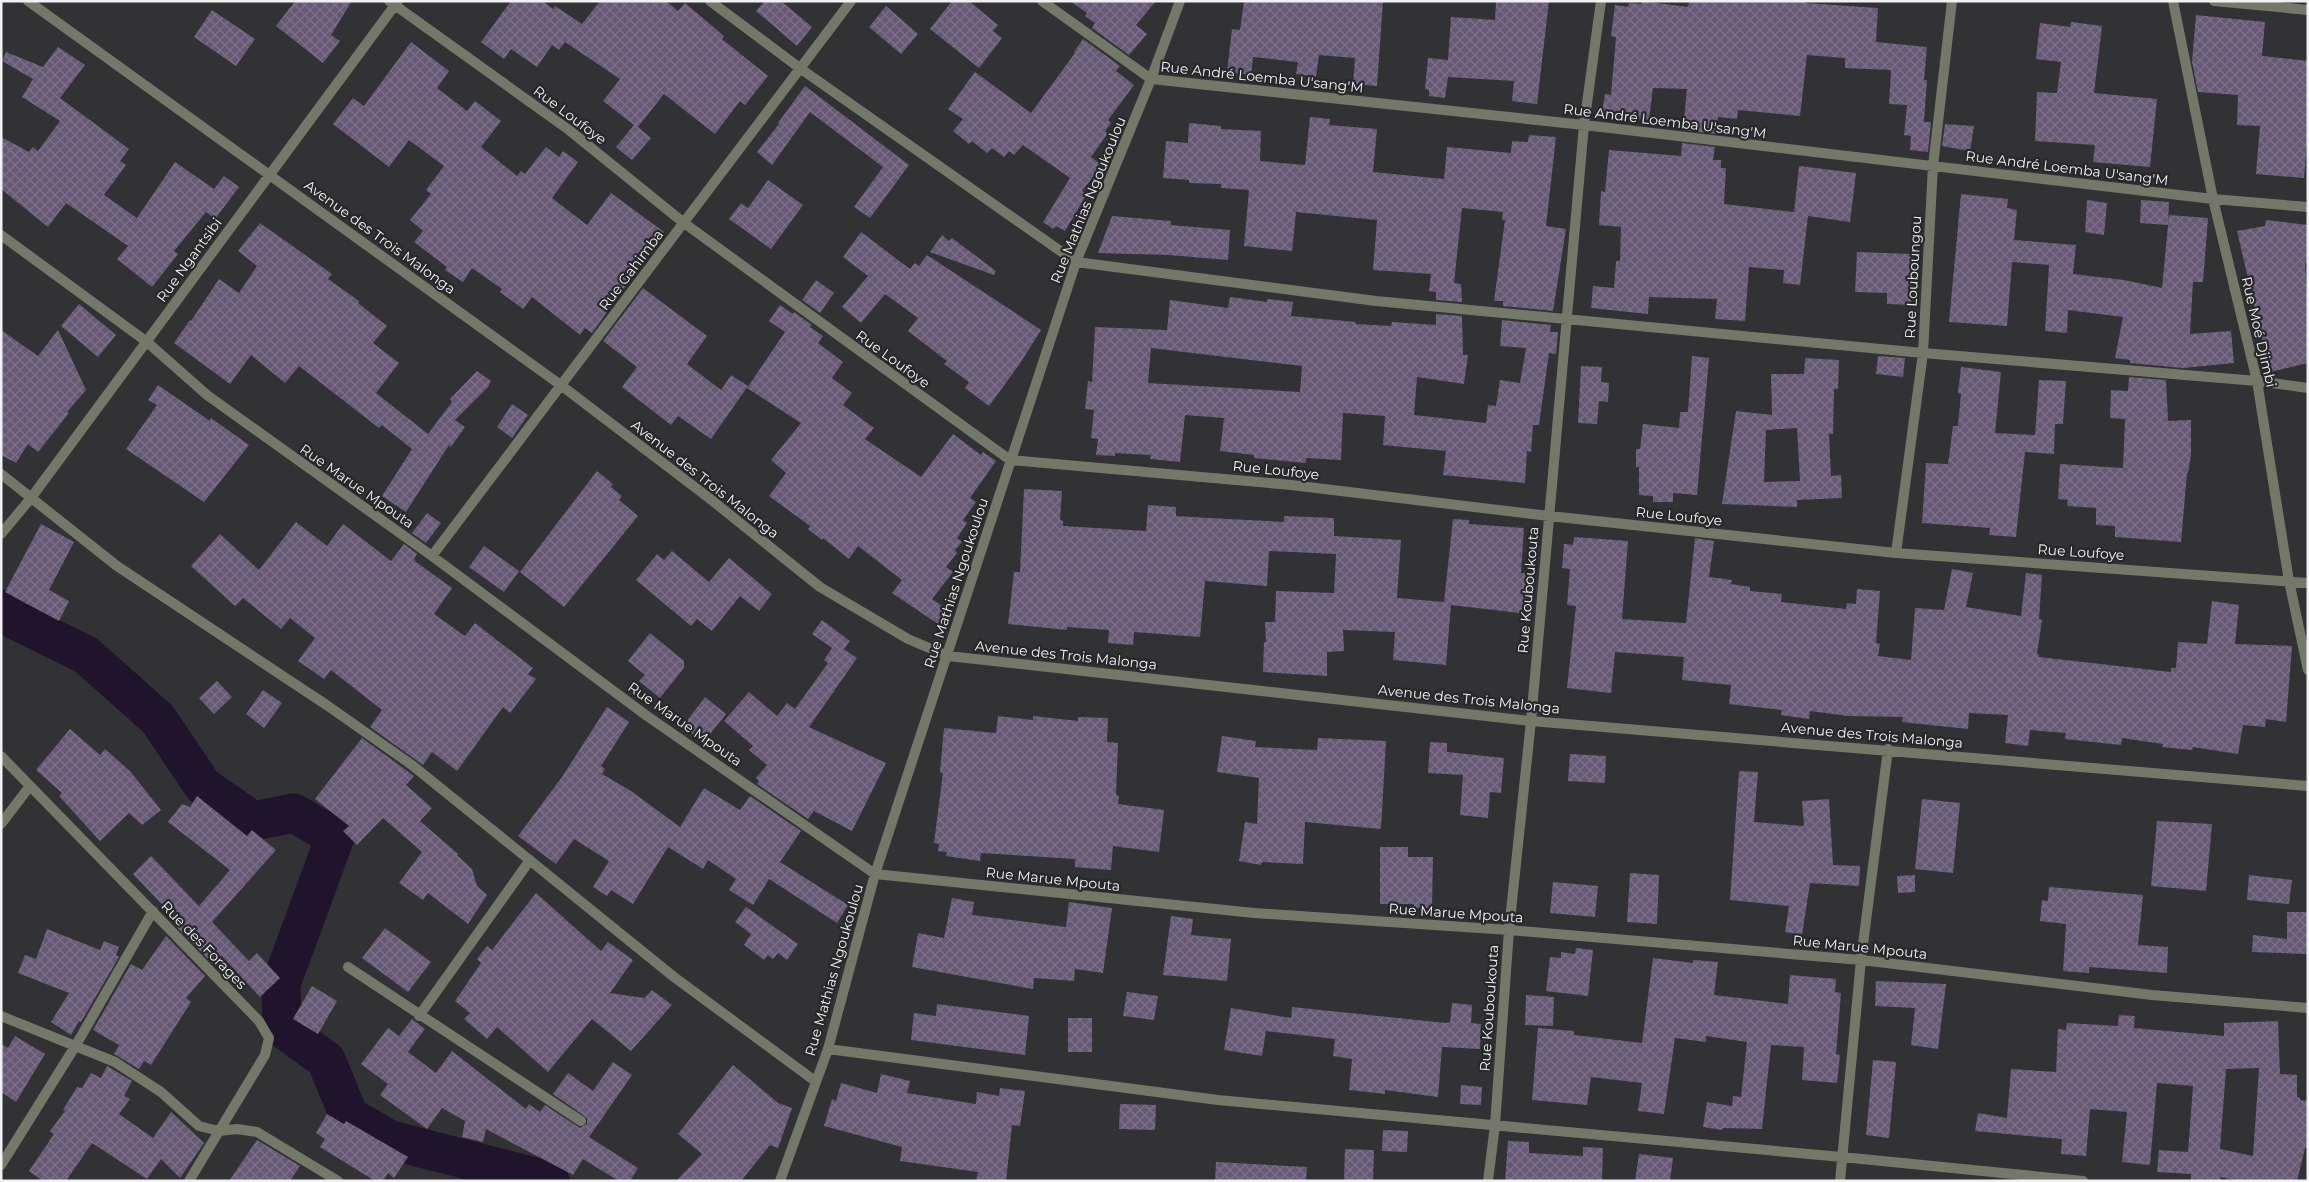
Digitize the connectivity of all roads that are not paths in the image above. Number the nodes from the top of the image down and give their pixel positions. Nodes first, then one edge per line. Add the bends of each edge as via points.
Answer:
1 (28, 1) edge
2 (710, 1) edge
3 (851, 1) edge
4 (1042, 1) edge
5 (1180, 1) edge
6 (1601, 1) edge
7 (1952, 1) edge
8 (2173, 1) edge
9 (2214, 1) edge
10 (394, 3) edge
11 (2308, 10) edge
12 (801, 69) junction
13 (1151, 79) junction
14 (1584, 125) junction
15 (1933, 166) junction
16 (269, 174) junction
17 (2213, 199) junction
18 (2308, 207) edge
19 (684, 223) junction
20 (1, 235) edge
21 (1076, 262) junction
22 (1568, 318) junction
23 (147, 342) junction
24 (1923, 353) junction
25 (2257, 382) junction
26 (562, 386) junction
27 (2308, 388) edge
28 (1010, 460) junction
29 (1, 474) edge
30 (31, 498) junction
31 (1548, 516) junction
32 (1, 534) edge
33 (1896, 552) junction
34 (432, 556) junction
35 (2290, 581) junction
36 (2308, 583) edge
37 (948, 656) junction
38 (2308, 670) edge
39 (1531, 721) junction
40 (1888, 750) junction
41 (1, 756) edge
42 (30, 786) junction
43 (2308, 786) edge
44 (1, 824) edge
45 (530, 860) junction
46 (875, 874) junction
47 (153, 911) junction
48 (1508, 930) junction
49 (1861, 960) junction
50 (348, 967) dead end
51 (2308, 1008) edge
52 (1, 1016) edge
53 (419, 1016) junction
54 (76, 1045) junction
55 (828, 1049) junction
56 (815, 1081) junction
57 (581, 1121) dead end
58 (1494, 1125) junction
59 (219, 1131) junction
60 (1842, 1156) junction
61 (1, 1165) edge
62 (188, 1181) edge
63 (338, 1181) edge
64 (780, 1181) edge
65 (1488, 1181) edge
66 (1840, 1181) edge
67 (2082, 1181) edge

1 - 16 street, Avenue des Trois Malonga
2 - 12 street
3 - 12 street, Rue Gahimba
4 - 13 street, Rue André Loemba U'sang'M
5 - 13 street, Rue Mathias Ngoukoulou
6 - 14 street, Rue Kouboukouta
7 - 15 street, Rue Louboungou
8 - 17 street, Rue Moé Djimbi
9 - 11 street
10 - 16 street, Rue Ngantsibi
10 - 19 street, Rue Loufoye via 569,130
12 - 19 street, Rue Gahimba
12 - 21 street
13 - 14 street, Rue André Loemba U'sang'M
13 - 21 street, Rue Mathias Ngoukoulou
14 - 15 street, Rue André Loemba U'sang'M
14 - 22 street, Rue Kouboukouta
15 - 17 street, Rue André Loemba U'sang'M
15 - 24 street, Rue Louboungou
16 - 23 street, Rue Ngantsibi
16 - 26 street, Avenue des Trois Malonga
17 - 18 street, Rue André Loemba U'sang'M
17 - 25 street, Rue Moé Djimbi
19 - 26 street, Rue Gahimba
19 - 28 street, Rue Loufoye
20 - 23 street, Rue Marue Mpouta
21 - 22 street via 1376,301
21 - 28 street, Rue Mathias Ngoukoulou
22 - 24 street
22 - 31 street, Rue Kouboukouta
23 - 30 street, Rue Ngantsibi
23 - 34 street, Rue Marue Mpouta via 207,396
24 - 25 street
24 - 33 street, Rue Louboungou
25 - 27 street
25 - 35 street, Rue Moé Djimbi
26 - 34 street, Rue Gahimba
26 - 37 street, Avenue des Trois Malonga via 820,586 908,639
28 - 31 street, Rue Loufoye via 1291,485
28 - 37 street, Rue Mathias Ngoukoulou
29 - 30 street
30 - 32 street, Rue Ngantsibi
30 - 45 street via 117,566 412,765
31 - 33 street, Rue Loufoye
31 - 39 street, Rue Kouboukouta
33 - 35 street, Rue Loufoye
34 - 46 street, Rue Marue Mpouta via 647,716
35 - 36 street, Rue Loufoye
35 - 38 street, Rue Moé Djimbi
37 - 39 street, Avenue des Trois Malonga
37 - 46 street, Rue Mathias Ngoukoulou
39 - 40 street, Avenue des Trois Malonga
39 - 48 street, Rue Kouboukouta
40 - 43 street, Avenue des Trois Malonga
40 - 49 street
41 - 42 street, Rue des Forages
42 - 44 street
42 - 47 street, Rue des Forages
45 - 53 street
45 - 56 street via 674,977
46 - 48 street, Rue Marue Mpouta via 1254,913
46 - 55 street, Rue Mathias Ngoukoulou
47 - 54 street
47 - 59 street, Rue des Forages via 259,1021 268,1038 265,1055
48 - 49 street, Rue Marue Mpouta
48 - 58 street, Rue Kouboukouta
49 - 51 street, Rue Marue Mpouta via 2152,995
49 - 60 street
50 - 53 street
52 - 54 street
53 - 57 street
54 - 59 street via 115,1062 161,1092 199,1126
54 - 61 street
55 - 56 street, Rue Mathias Ngoukoulou
55 - 58 street via 1218,1100
56 - 64 street, Rue Mathias Ngoukoulou
58 - 60 street
58 - 65 street, Rue Kouboukouta
59 - 62 street, Rue des Forages
59 - 63 street via 257,1132
60 - 66 street
60 - 67 street

